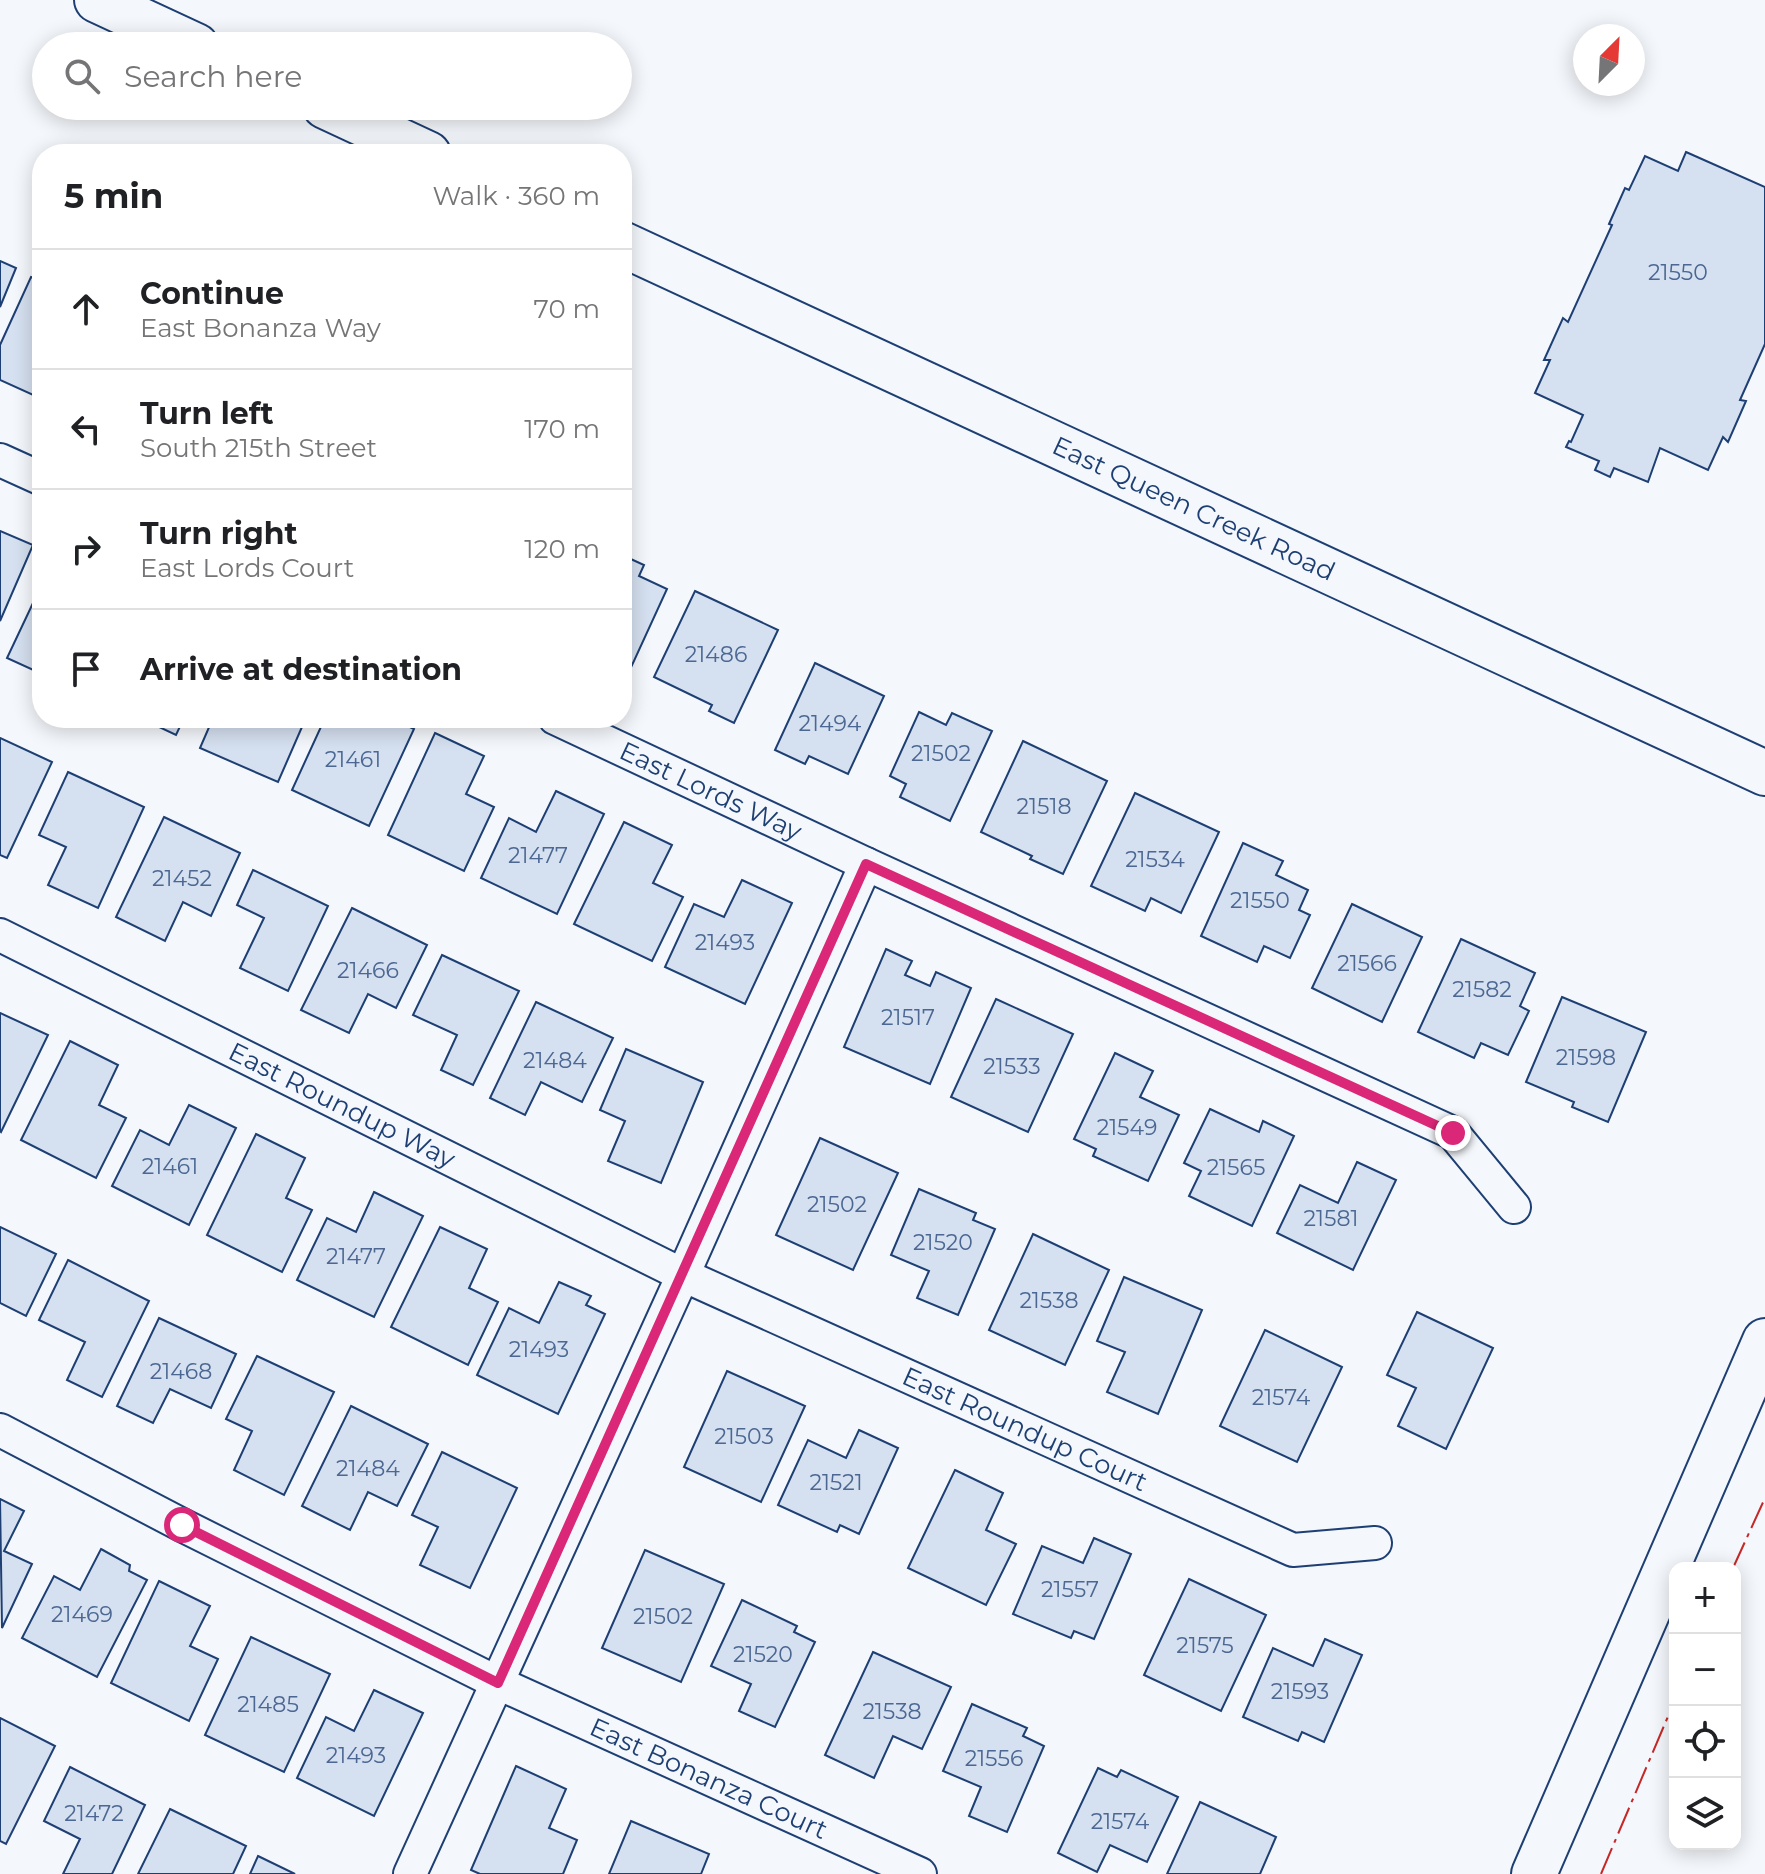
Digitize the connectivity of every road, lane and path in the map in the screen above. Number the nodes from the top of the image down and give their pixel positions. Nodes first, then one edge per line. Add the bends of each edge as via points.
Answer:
1 (97, 0) edge
2 (166, 32) edge
3 (355, 120) edge
4 (407, 144) edge
5 (632, 249) edge
6 (0, 460) edge
7 (32, 474) edge
8 (576, 728) edge
9 (1765, 773) edge
10 (866, 864) junction
11 (0, 935) edge
12 (1514, 1207) dead end
13 (683, 1275) junction
14 (1765, 1341) edge
15 (0, 1430) edge
16 (1375, 1543) dead end
17 (498, 1683) junction
18 (410, 1874) edge
19 (920, 1874) edge
20 (1534, 1874) edge

1 - 2 main road
3 - 4 main road
5 - 9 main road, East Queen Creek Road
6 - 7 street
8 - 10 street, East Lords Way
10 - 12 street, East Lords Way via 1453,1133
10 - 13 street
11 - 13 street, East Roundup Way
13 - 16 street, East Roundup Court via 1293,1550
13 - 17 street
14 - 20 main road
15 - 17 street, East Bonanza Court
17 - 18 street
17 - 19 street, East Bonanza Court

